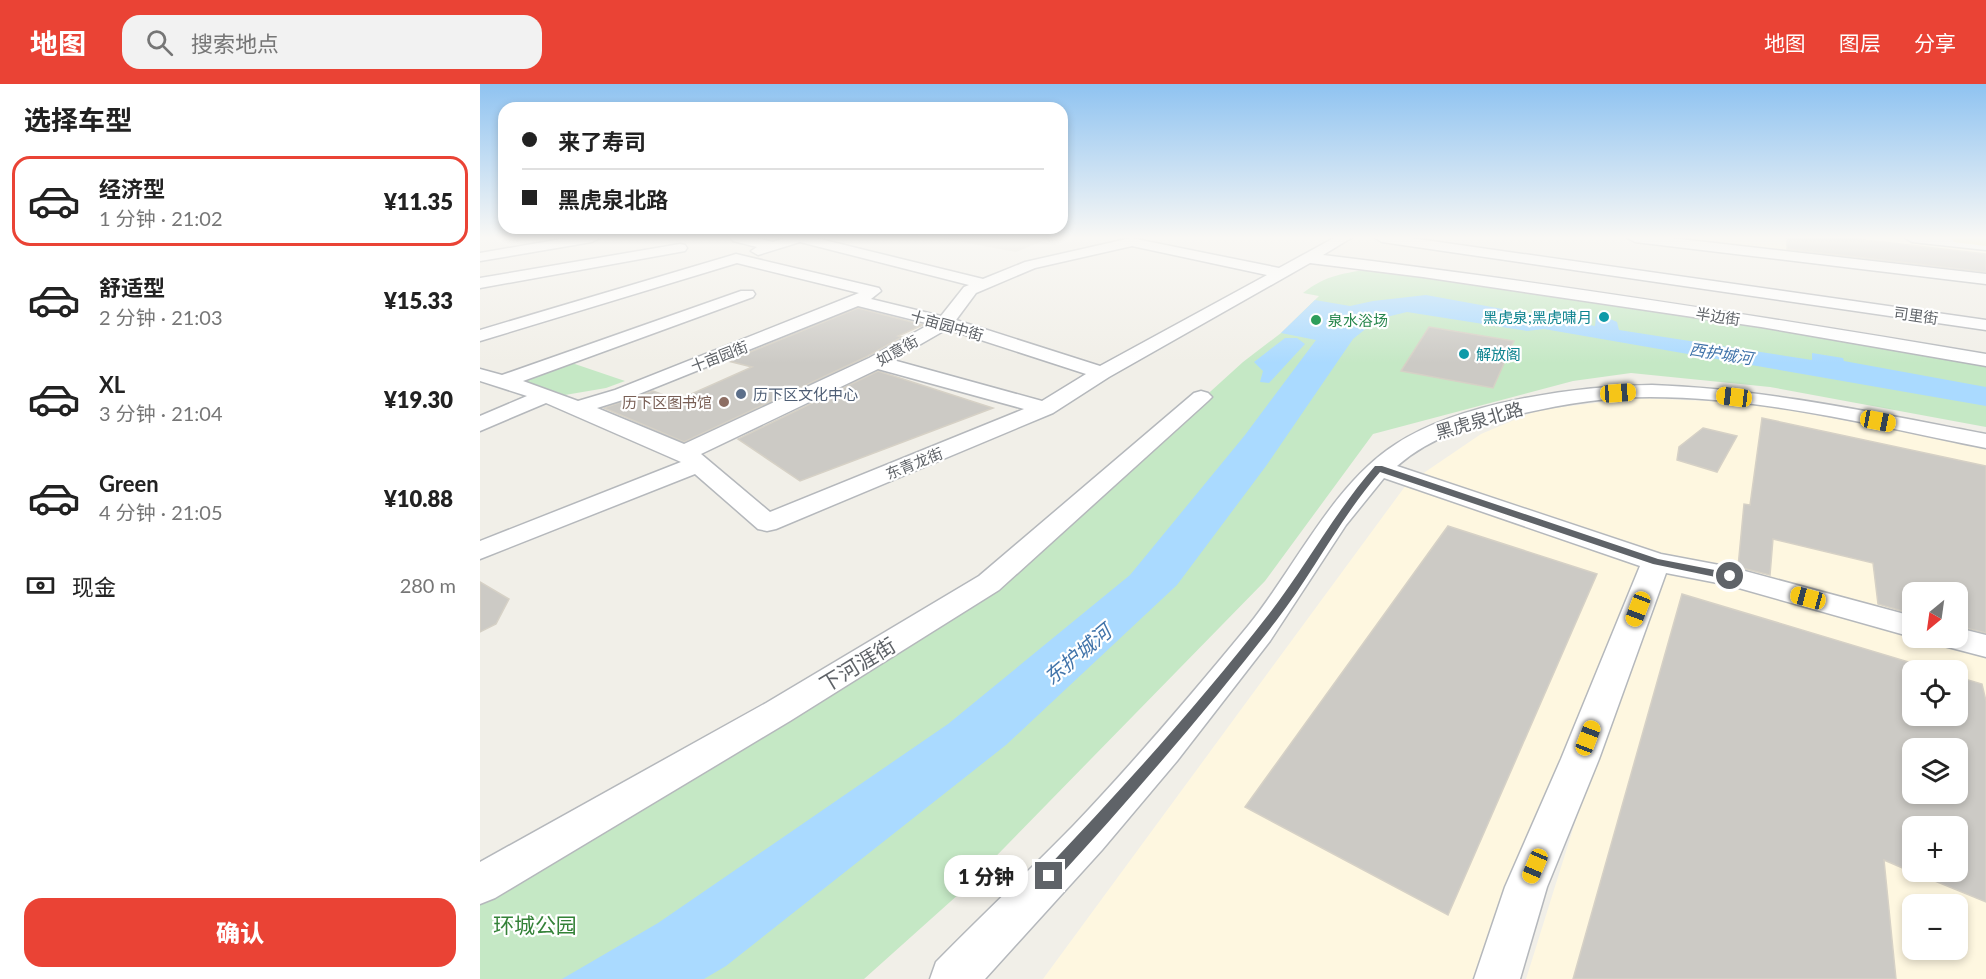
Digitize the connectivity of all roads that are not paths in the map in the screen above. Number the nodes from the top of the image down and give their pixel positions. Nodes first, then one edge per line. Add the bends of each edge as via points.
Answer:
1 (498, 280) edge
2 (660, 280) edge
3 (826, 280) edge
4 (968, 280) edge
5 (995, 280) edge
6 (1268, 280) edge
7 (1476, 280) edge
8 (1671, 280) edge
9 (480, 283) edge
10 (985, 284) junction
11 (747, 294) dead end
12 (1762, 294) junction
13 (857, 301) junction
14 (1761, 322) junction
15 (945, 323) junction
16 (1986, 325) edge
17 (482, 331) edge
18 (1986, 360) edge
19 (876, 362) junction
20 (1102, 373) junction
21 (480, 375) edge
22 (505, 381) junction
23 (546, 395) junction
24 (1201, 397) dead end
25 (579, 407) junction
26 (1045, 408) junction
27 (480, 424) edge
28 (1986, 441) edge
29 (691, 459) junction
30 (1378, 468) junction
31 (480, 551) edge
32 (1656, 562) junction
33 (1902, 623) edge
34 (1968, 641) edge
35 (1986, 646) edge
36 (480, 884) edge
37 (953, 979) edge
38 (1497, 979) edge

1 - 9 street
2 - 17 street
3 - 13 street via 873,291
4 - 10 street
5 - 10 street, 如意街
6 - 20 street, 东青龙街
7 - 14 street, 半边街
8 - 12 street, 司里街
10 - 15 street, 如意街 via 970,290
11 - 22 street
12 - 14 street
12 - 16 street, 司里街
13 - 15 street, 十亩园中街
13 - 25 street, 十亩园街 via 622,394
14 - 18 street, 半边街
15 - 19 street, 如意街
15 - 20 street, 十亩园中街
19 - 26 street
19 - 29 street, 如意街
20 - 26 street, 东青龙街
21 - 22 street, 东青龙街
22 - 23 street, 东青龙街
23 - 25 street, 东青龙街
23 - 27 street
24 - 36 street, 下河涯街 via 989,583 778,712
25 - 29 street, 东青龙街
26 - 29 street, 东青龙街 via 767,523
28 - 30 street, 黑虎泉北路 via 1778,402 1650,391 1532,404 1469,418 1431,432 1399,450
29 - 31 street, 如意街
30 - 32 street
30 - 37 street, 黑虎泉北路 via 1273,616 1130,791
32 - 33 street via 1730,576
32 - 38 street via 1526,887
34 - 35 street

